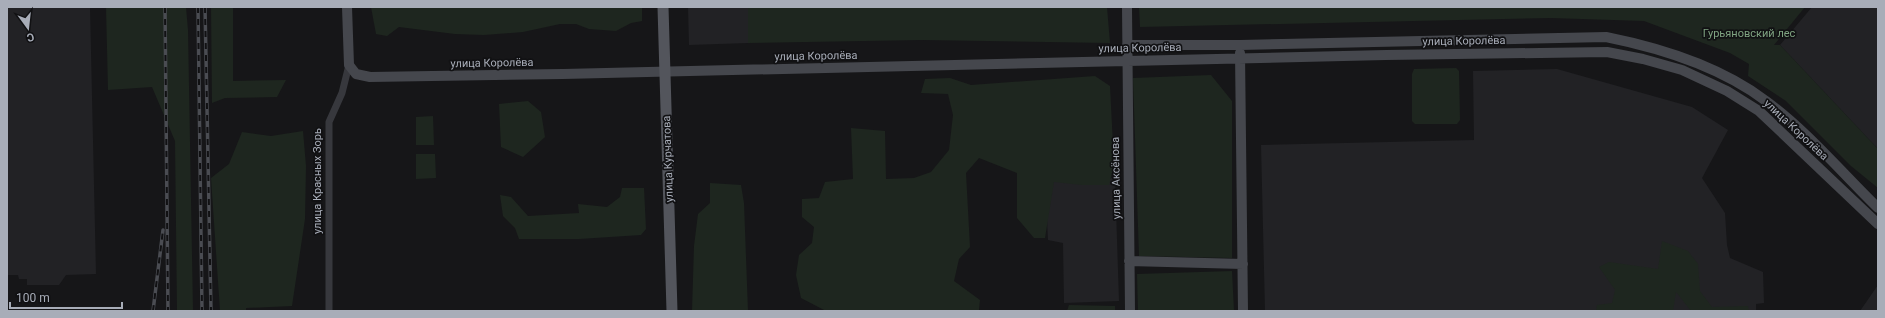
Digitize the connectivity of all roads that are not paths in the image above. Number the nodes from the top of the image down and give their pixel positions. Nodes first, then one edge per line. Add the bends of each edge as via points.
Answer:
1 (347, 7) edge
2 (663, 7) edge
3 (1127, 7) edge
4 (1127, 45) junction
5 (1240, 45) junction
6 (1240, 59) junction
7 (1128, 61) junction
8 (349, 66) junction
9 (665, 71) junction
10 (1878, 208) edge
11 (1878, 224) edge
12 (1129, 261) junction
13 (1243, 264) junction
14 (329, 311) edge
15 (672, 311) edge
16 (1130, 311) edge
17 (1243, 311) edge

1 - 8 main road, улица Красных Зорь
2 - 9 main road, улица Курчатова
3 - 4 main road, улица Аксёнова
4 - 5 main road, улица Королёва
4 - 7 main road, улица Аксёнова
5 - 6 main road
5 - 10 main road, улица Королёва via 1606,38 1645,45 1685,58 1732,80 1765,100
6 - 7 main road, улица Королёва
6 - 11 main road, улица Королёва via 1573,51 1607,52 1643,58 1682,70 1727,91 1759,111
6 - 13 main road
7 - 9 main road, улица Королёва
7 - 12 main road, улица Аксёнова
8 - 9 main road, улица Королёва via 356,74 378,77
8 - 14 street, улица Красных Зорь via 342,93 329,122
9 - 15 main road, улица Курчатова
12 - 13 main road
12 - 16 main road, улица Аксёнова
13 - 17 main road

